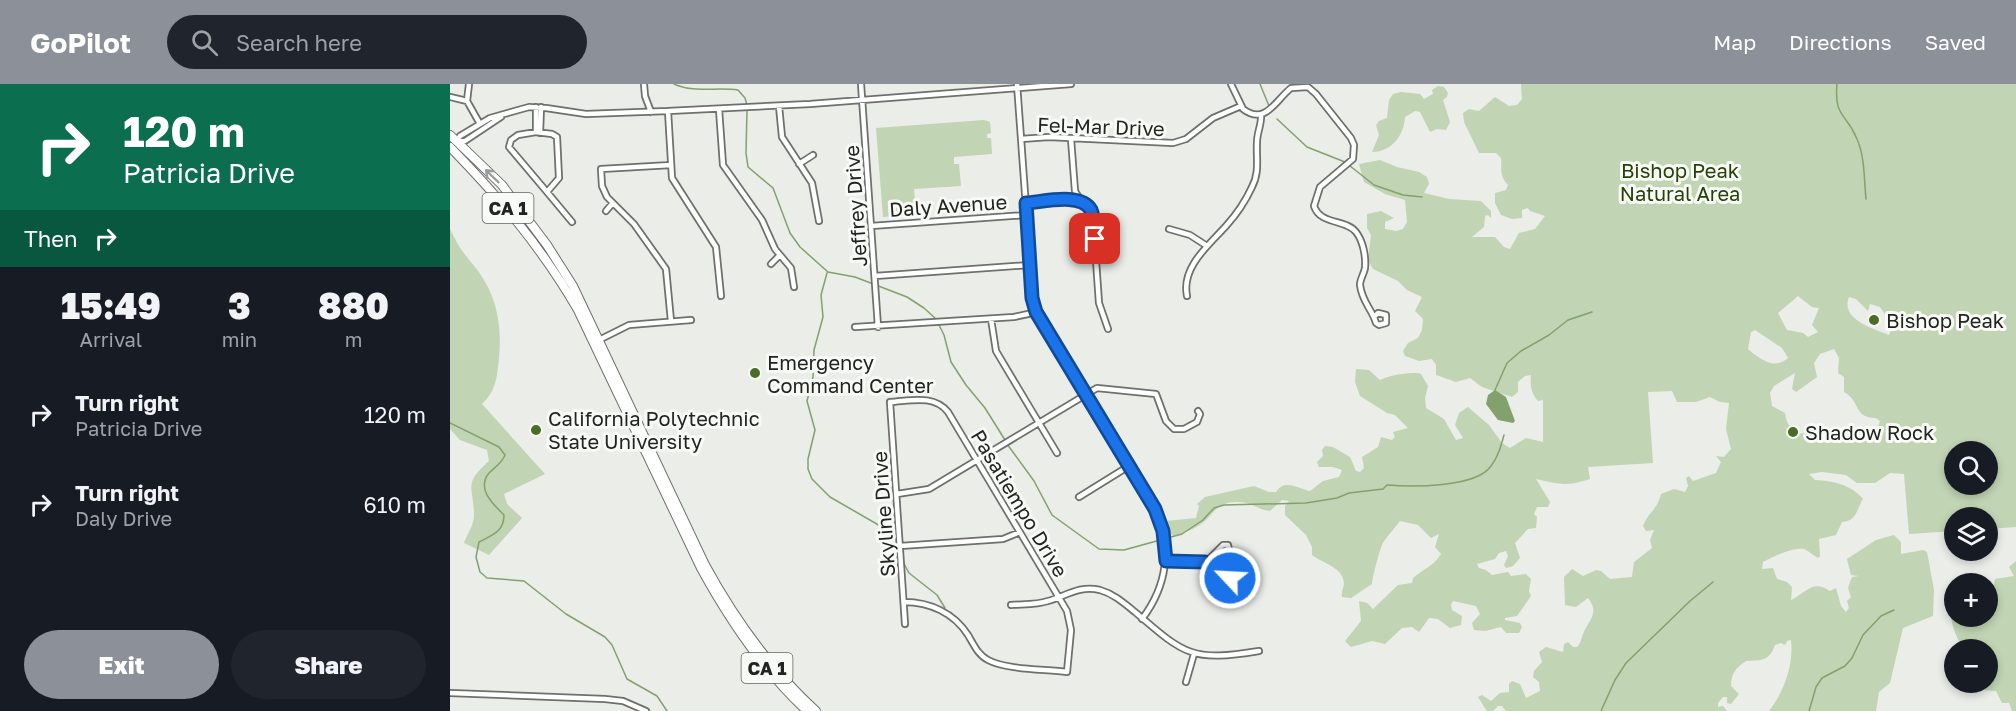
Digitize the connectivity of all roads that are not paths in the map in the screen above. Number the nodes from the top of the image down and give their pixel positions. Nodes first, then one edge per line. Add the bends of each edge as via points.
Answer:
1 (469, 84) edge
2 (644, 84) edge
3 (861, 84) edge
4 (1071, 84) edge
5 (1231, 84) edge
6 (1017, 87) edge
7 (450, 97) edge
8 (862, 100) junction
9 (467, 101) junction
10 (779, 106) junction
11 (1240, 106) junction
12 (538, 107) junction
13 (718, 109) junction
14 (668, 111) junction
15 (507, 112) junction
16 (651, 112) junction
17 (1262, 114) junction
18 (480, 124) junction
19 (538, 132) junction
20 (450, 135) edge
21 (1021, 139) junction
22 (1071, 139) junction
23 (453, 144) edge
24 (813, 154) dead end
25 (799, 164) junction
26 (670, 165) junction
27 (547, 192) junction
28 (1026, 203) junction
29 (1084, 203) junction
30 (612, 204) junction
31 (606, 211) dead end
32 (1026, 215) junction
33 (572, 222) dead end
34 (819, 222) dead end
35 (871, 226) junction
36 (1168, 229) dead end
37 (1207, 246) junction
38 (780, 255) junction
39 (771, 264) dead end
40 (1030, 265) junction
41 (875, 276) junction
42 (794, 287) dead end
43 (721, 296) dead end
44 (1187, 296) dead end
45 (1036, 312) junction
46 (1375, 316) dead end
47 (991, 319) junction
48 (691, 320) dead end
49 (671, 321) junction
50 (855, 327) dead end
51 (878, 327) junction
52 (1108, 329) dead end
53 (596, 341) junction
54 (1086, 395) junction
55 (890, 402) joint
56 (1198, 411) dead end
57 (1039, 424) junction
58 (1057, 453) dead end
59 (977, 461) junction
60 (1129, 466) junction
61 (897, 494) junction
62 (1079, 497) dead end
63 (1020, 532) junction
64 (900, 546) junction
65 (1166, 561) junction
66 (1205, 562) junction
67 (1059, 596) junction
68 (904, 602) junction
69 (1011, 605) dead end
70 (1142, 619) junction
71 (905, 624) dead end
72 (1259, 651) dead end
73 (1194, 654) junction
74 (1186, 682) dead end
75 (450, 693) edge
76 (646, 711) edge
77 (807, 711) edge
78 (816, 711) edge

1 - 9 street
2 - 16 street
3 - 8 street, Jeffrey Drive
4 - 6 street
5 - 11 street
6 - 8 street
6 - 21 street
7 - 9 street
8 - 10 street
8 - 35 street, Jeffrey Drive
9 - 18 street
10 - 13 street
10 - 25 street via 782,137
11 - 17 street via 1250,114
11 - 22 street, Fel-Mar Drive via 1213,118 1178,142
12 - 15 street
12 - 16 street via 586,114
12 - 19 street
13 - 14 street
13 - 38 street via 723,165 762,220
14 - 16 street
14 - 26 street
15 - 18 street
15 - 23 street via 465,141
17 - 37 street via 1252,189
17 - 46 street via 1269,112 1291,88 1305,87 1314,91 1351,138 1353,159 1320,187 1314,206 1323,217 1353,229 1361,239 1365,268 1360,283 1365,304
18 - 23 street
19 - 27 street via 557,137 560,178
19 - 27 street via 518,135 509,147
20 - 23 highway, CA 1
21 - 22 street, Fel-Mar Drive
21 - 28 street
22 - 29 street via 1075,191
23 - 53 highway, CA 1 via 534,241
24 - 25 street
25 - 34 street via 814,188
26 - 30 street via 601,169 602,186
26 - 43 street via 675,186 716,247
27 - 33 street
28 - 29 street
28 - 32 street
29 - 52 street via 1093,218 1099,303
30 - 31 street
30 - 49 street via 634,224 665,266
32 - 35 street, Daly Avenue
32 - 40 street
35 - 41 street, Jeffrey Drive
36 - 37 street via 1190,235
37 - 44 street via 1189,271
38 - 39 street
38 - 42 street via 792,271
40 - 41 street
40 - 45 street
41 - 51 street, Jeffrey Drive
45 - 47 street
45 - 54 street
47 - 51 street
47 - 57 street via 996,351
48 - 49 street
49 - 53 street via 629,325
50 - 51 street
53 - 77 highway, CA 1 via 717,598 761,662
53 - 78 highway, CA 1 via 724,599 773,667
54 - 56 street via 1097,388 1156,394 1166,421 1178,430 1197,422
54 - 57 street
54 - 60 street
55 - 59 street, Pasatiempo Drive via 925,400 940,404
55 - 61 street, Skyline Drive
57 - 58 street
57 - 59 street
59 - 61 street via 926,491
59 - 63 street, Pasatiempo Drive
60 - 62 street
60 - 65 street via 1157,514
61 - 64 street, Skyline Drive
63 - 64 street via 1003,539
63 - 67 street, Pasatiempo Drive
64 - 68 street, Skyline Drive
65 - 66 street
65 - 70 street via 1161,586
66 - 66 street via 1220,581 1224,583 1230,578 1228,545
67 - 68 street, Pasatiempo Drive via 1071,623 1067,672 991,662 978,652 951,616 929,605
67 - 69 street via 1041,603
67 - 70 street via 1081,589 1101,590 1119,599
68 - 71 street, Skyline Drive
70 - 73 street via 1176,646
72 - 73 street via 1219,657
73 - 74 street
75 - 76 street via 605,699

